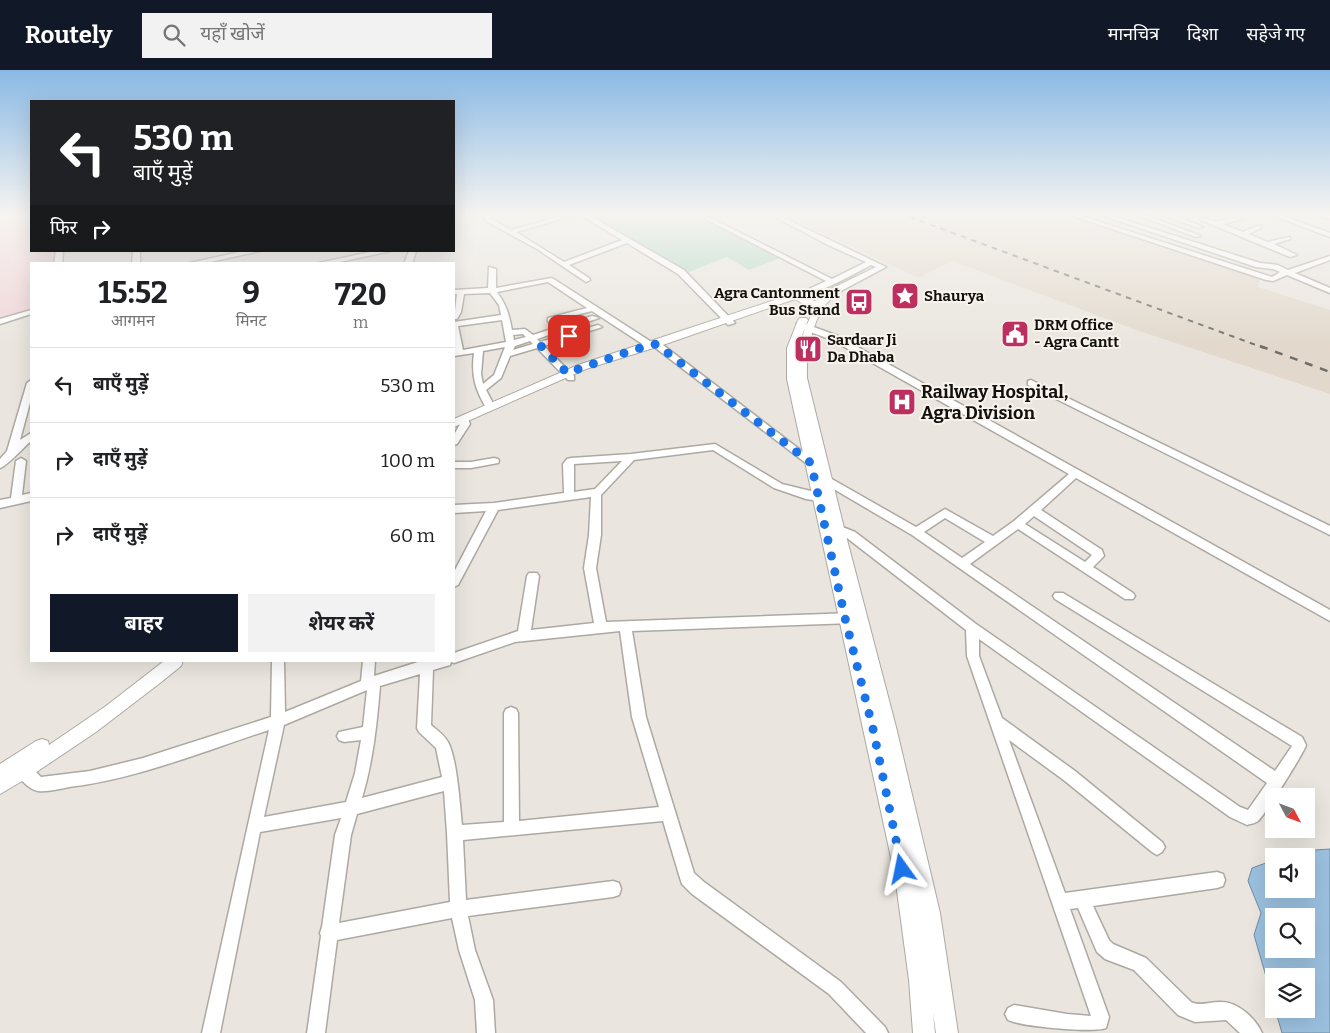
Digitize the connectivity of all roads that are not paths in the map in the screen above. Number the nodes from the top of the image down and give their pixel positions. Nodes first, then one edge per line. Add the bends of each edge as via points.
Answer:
1 (214, 258) edge
2 (350, 258) edge
3 (552, 258) edge
4 (581, 258) edge
5 (657, 258) edge
6 (786, 258) edge
7 (863, 258) edge
8 (1207, 258) edge
9 (1247, 258) edge
10 (1330, 258) edge
11 (197, 262) edge
12 (328, 262) edge
13 (872, 262) junction
14 (562, 265) junction
15 (492, 270) dead end
16 (1287, 272) junction
17 (586, 280) dead end
18 (832, 282) junction
19 (492, 290) junction
20 (457, 291) edge
21 (1330, 291) edge
22 (813, 298) junction
23 (594, 308) junction
24 (30, 312) edge
25 (455, 315) edge
26 (507, 317) junction
27 (595, 318) dead end
28 (551, 320) dead end
29 (730, 321) junction
30 (0, 322) edge
31 (455, 325) edge
32 (804, 326) junction
33 (598, 327) dead end
34 (510, 333) junction
35 (455, 334) edge
36 (533, 337) junction
37 (511, 344) junction
38 (540, 345) junction
39 (656, 346) junction
40 (479, 350) junction
41 (457, 353) edge
42 (508, 354) junction
43 (569, 376) junction
44 (1031, 383) dead end
45 (481, 390) junction
46 (30, 391) edge
47 (28, 407) edge
48 (490, 407) junction
49 (461, 422) edge
50 (30, 437) edge
51 (455, 439) edge
52 (12, 452) junction
53 (631, 457) junction
54 (26, 460) edge
55 (494, 461) dead end
56 (0, 465) edge
57 (455, 465) edge
58 (818, 471) junction
59 (1076, 473) junction
60 (596, 493) junction
61 (569, 496) junction
62 (30, 497) edge
63 (819, 497) junction
64 (16, 501) junction
65 (0, 504) edge
66 (494, 507) junction
67 (455, 509) edge
68 (1034, 511) junction
69 (1018, 524) junction
70 (1330, 531) edge
71 (832, 532) junction
72 (916, 532) junction
73 (993, 542) junction
74 (962, 564) junction
75 (1086, 567) junction
76 (533, 576) dead end
77 (455, 580) edge
78 (1059, 596) dead end
79 (1129, 596) dead end
80 (1330, 616) edge
81 (852, 618) junction
82 (625, 626) junction
83 (602, 627) junction
84 (972, 628) junction
85 (524, 636) junction
86 (455, 658) edge
87 (159, 662) edge
88 (174, 662) edge
89 (278, 662) edge
90 (369, 662) edge
91 (440, 662) edge
92 (427, 665) edge
93 (370, 684) junction
94 (511, 714) dead end
95 (278, 721) junction
96 (996, 722) junction
97 (370, 733) junction
98 (344, 736) dead end
99 (21, 767) junction
100 (0, 774) edge
101 (1277, 780) junction
102 (450, 782) junction
103 (0, 786) edge
104 (350, 809) junction
105 (668, 813) junction
106 (254, 826) junction
107 (512, 829) junction
108 (455, 833) junction
109 (1157, 847) dead end
110 (1217, 880) dead end
111 (613, 889) dead end
112 (1082, 899) junction
113 (1061, 902) junction
114 (458, 909) junction
115 (328, 933) junction
116 (1014, 1014) dead end
117 (211, 1033) edge
118 (316, 1033) edge
119 (486, 1033) edge
120 (879, 1033) edge
121 (924, 1033) edge
122 (948, 1033) edge
123 (1253, 1033) edge

1 - 11 street
2 - 12 street
3 - 14 street
4 - 14 street
5 - 29 street via 681,272
6 - 18 street
7 - 13 street
8 - 16 street via 1273,279
9 - 16 street
10 - 16 street
13 - 18 street
13 - 22 street via 882,266
14 - 17 street
15 - 19 street
16 - 21 street
18 - 22 street
19 - 20 street
19 - 23 street via 549,280
19 - 26 street via 501,301
20 - 25 street
22 - 29 street
22 - 32 street
23 - 28 street
23 - 39 street
24 - 30 street
26 - 31 street
26 - 34 street
27 - 36 street
29 - 39 street
32 - 58 street via 802,378
32 - 59 street via 835,338
33 - 38 street
34 - 36 street via 526,330
34 - 37 street
35 - 41 street
36 - 37 street
36 - 38 street
37 - 40 street
37 - 42 street
38 - 42 street
38 - 43 street
39 - 43 street
39 - 58 street
40 - 41 street
40 - 45 street via 475,376
42 - 45 street via 498,376
43 - 48 street
43 - 49 street
44 - 70 street
45 - 48 street
46 - 47 street
47 - 52 street
48 - 49 street
49 - 51 street
50 - 52 street
52 - 56 street
53 - 60 street
53 - 61 street via 571,461 568,464
53 - 63 street via 715,447 778,486
54 - 56 street
54 - 64 street
55 - 57 street
58 - 63 street
58 - 71 street
58 - 72 street
59 - 68 street
59 - 80 street
60 - 61 street
60 - 83 street via 590,568
61 - 66 street
62 - 64 street
63 - 71 street
64 - 65 street
66 - 67 street
66 - 77 street
68 - 69 street
68 - 75 street via 1098,553
69 - 73 street
69 - 75 street
71 - 81 street
71 - 84 street via 851,535
72 - 73 street via 945,513
72 - 74 street
73 - 74 street
74 - 101 street
75 - 79 street
76 - 85 street
78 - 101 street via 1294,738 1299,745 1298,750
81 - 82 street
81 - 121 street via 906,886 922,989
81 - 122 street via 888,727 930,913
82 - 83 street
82 - 105 street via 639,717
83 - 85 street
84 - 96 street via 973,656
84 - 101 street via 1242,816 1253,816
85 - 86 street
87 - 99 street
88 - 99 street via 149,684
89 - 95 street
90 - 93 street
91 - 92 street
92 - 93 street
92 - 102 street via 424,728 442,743
93 - 95 street
93 - 97 street
94 - 107 street
95 - 99 street via 143,765 83,780 40,784 30,779
95 - 106 street
96 - 109 street via 1070,776
96 - 113 street
97 - 98 street
97 - 104 street
99 - 100 street
99 - 103 street
102 - 104 street
102 - 108 street
104 - 106 street
104 - 115 street
105 - 107 street
105 - 120 street via 685,873 691,881 835,988
106 - 117 street
107 - 108 street
108 - 114 street
110 - 112 street
111 - 114 street
112 - 113 street
112 - 123 street via 1107,951 1142,965 1184,1008 1197,1013 1229,1012
113 - 116 street via 1100,1022 1097,1025 1066,1023
114 - 115 street
114 - 119 street via 467,950 484,1000
115 - 118 street

